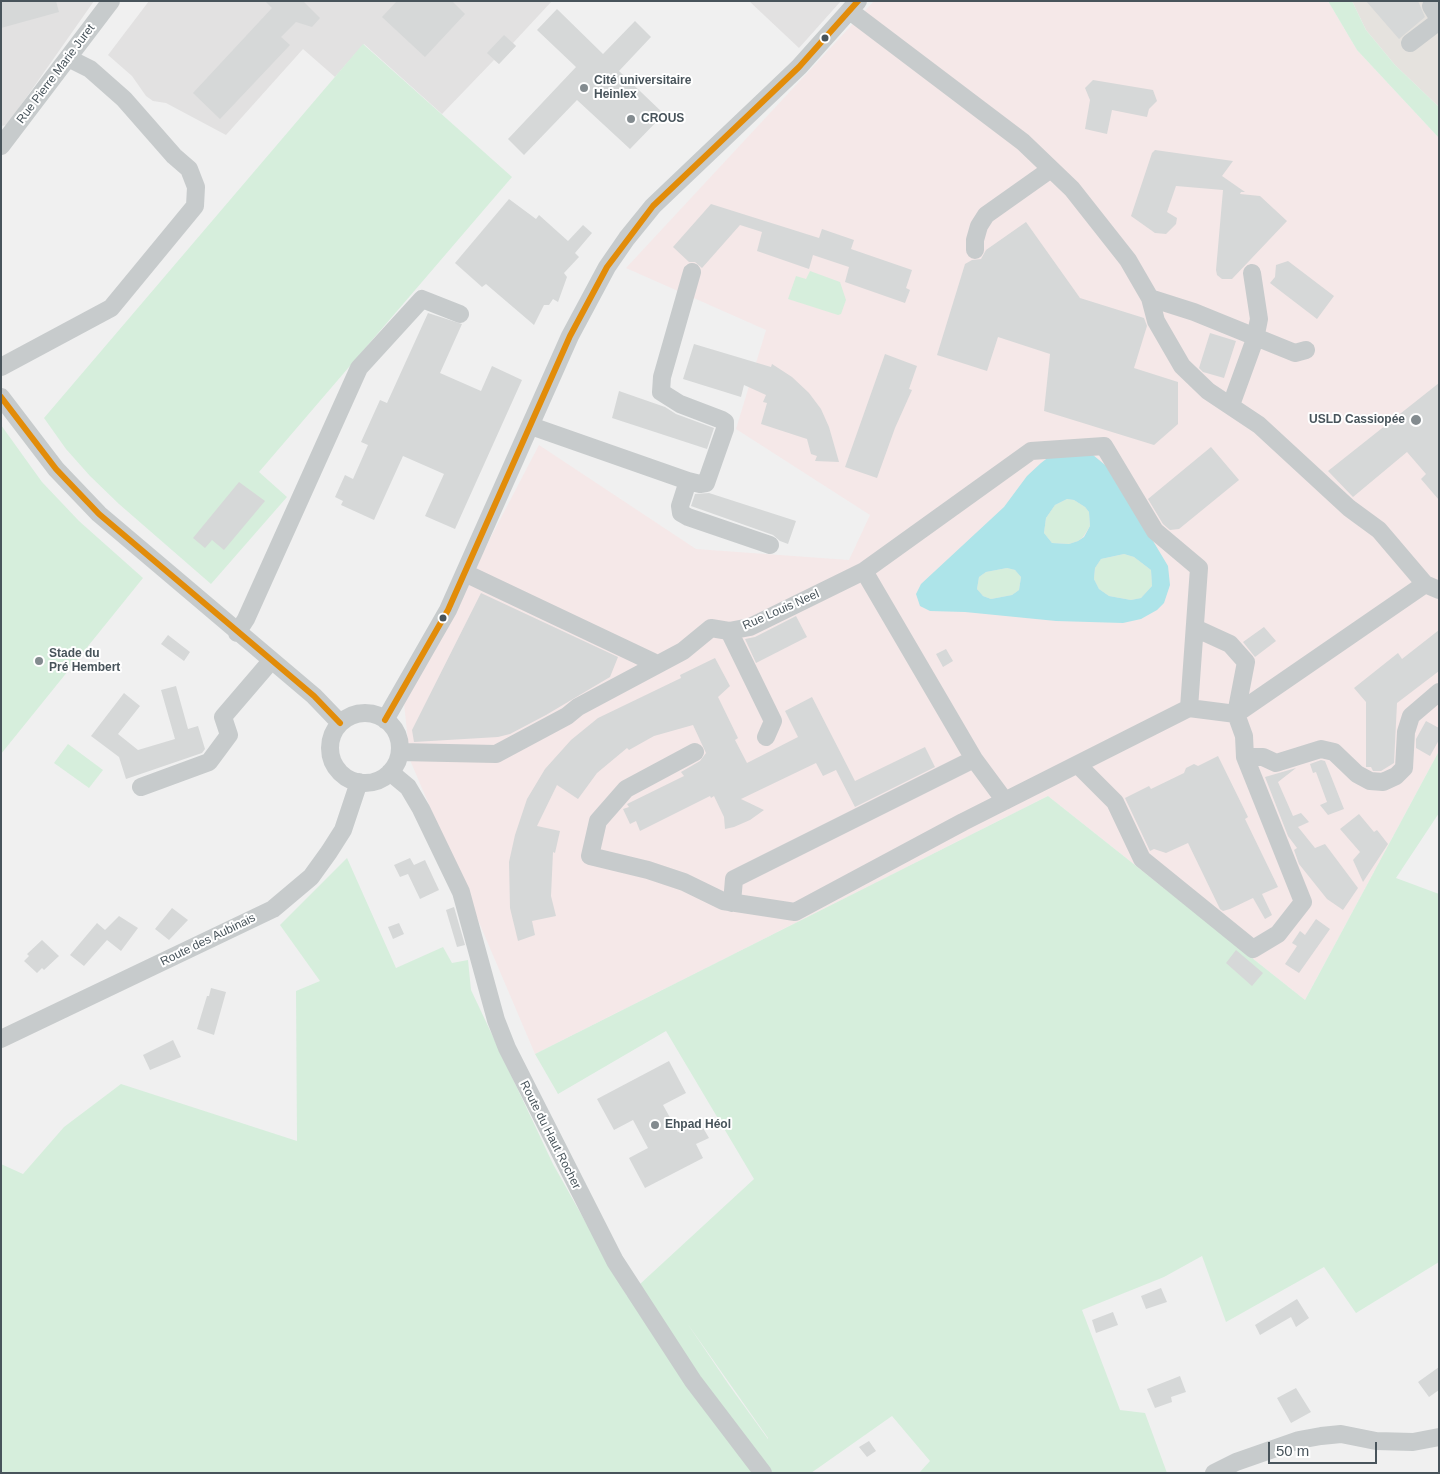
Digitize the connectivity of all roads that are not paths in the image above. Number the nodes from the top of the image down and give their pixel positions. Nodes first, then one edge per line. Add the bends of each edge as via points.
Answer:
1 (112, 1) edge
2 (1436, 1) edge
3 (854, 6) edge
4 (1439, 20) edge
5 (1410, 44) dead end
6 (68, 58) junction
7 (1, 146) edge
8 (1051, 168) junction
9 (975, 250) dead end
10 (692, 272) dead end
11 (1252, 274) dead end
12 (1150, 298) junction
13 (460, 314) dead end
14 (1255, 339) junction
15 (1306, 350) dead end
16 (1, 367) edge
17 (1, 397) edge
18 (1231, 405) junction
19 (531, 426) junction
20 (688, 481) junction
21 (770, 545) dead end
22 (864, 571) junction
23 (465, 573) junction
24 (1432, 587) edge
25 (1195, 628) junction
26 (729, 631) junction
27 (237, 633) junction
28 (271, 661) junction
29 (657, 664) junction
30 (1439, 692) edge
31 (1189, 708) junction
32 (1236, 714) junction
33 (385, 720) junction
34 (340, 723) junction
35 (766, 736) dead end
36 (400, 752) junction
37 (694, 752) dead end
38 (1245, 757) junction
39 (974, 759) junction
40 (1078, 765) junction
41 (390, 772) junction
42 (359, 782) junction
43 (140, 787) dead end
44 (1005, 801) junction
45 (732, 903) junction
46 (1, 1039) edge
47 (1439, 1437) edge
48 (763, 1473) edge
49 (1214, 1473) edge

1 - 6 street, Rue Pierre Marie Juret
2 - 4 street via 1431,6
3 - 8 street
3 - 19 street via 798,68 653,206 627,238 607,267 570,336
4 - 5 street
6 - 7 street, Rue Pierre Marie Juret
6 - 16 street via 90,69 124,99 189,169 196,188 195,206 111,308
8 - 9 street via 986,215 977,233
8 - 12 street via 1072,189 1128,260
10 - 20 street via 662,378 661,392 680,404 722,420 725,429 706,483
11 - 14 street via 1259,319
12 - 14 street via 1194,312
12 - 18 street via 1156,321 1182,366 1208,392
13 - 27 street via 422,298 359,368
14 - 15 street via 1295,354
14 - 18 street
17 - 27 street via 74,489
18 - 24 street via 1259,425 1343,503 1379,530
19 - 20 street
19 - 23 street
20 - 21 street via 681,513
22 - 25 street, Rue Louis Neel via 1031,451 1104,446 1155,531 1199,568
22 - 26 street, Rue Louis Neel via 750,627
22 - 39 street
23 - 29 street
23 - 33 street via 448,610
24 - 32 street
25 - 31 street
25 - 32 street via 1230,644 1246,662
26 - 29 street, Rue Louis Neel via 711,628 683,651
26 - 35 street via 773,721
27 - 28 street
28 - 34 street via 319,700
28 - 43 street via 223,718 229,735 209,762
29 - 36 street, Rue Louis Neel via 496,754
30 - 38 street via 1411,716 1406,732 1404,768 1383,782 1370,781 1357,774 1334,752 1321,749 1276,763 1264,757
31 - 32 street
31 - 40 street
32 - 38 street via 1244,736
33 - 34 street via 369,713 356,714
33 - 36 street via 396,733
34 - 42 street via 331,738 331,756 342,773
36 - 41 street
37 - 45 street via 626,789 598,821 590,856 648,870
38 - 40 street via 1303,902 1278,934 1253,949 1142,859 1115,802
39 - 44 street
39 - 45 street via 734,879
40 - 44 street
41 - 42 street via 373,781
41 - 48 street, Route du Haut Rocher via 408,787 461,892 496,1020 507,1048 606,1243 687,1373
42 - 46 street, Route des Aubinais via 343,830 329,852 311,877 273,909
44 - 45 street via 795,912
47 - 49 street via 1413,1442 1376,1441 1341,1434 1321,1436 1299,1440

